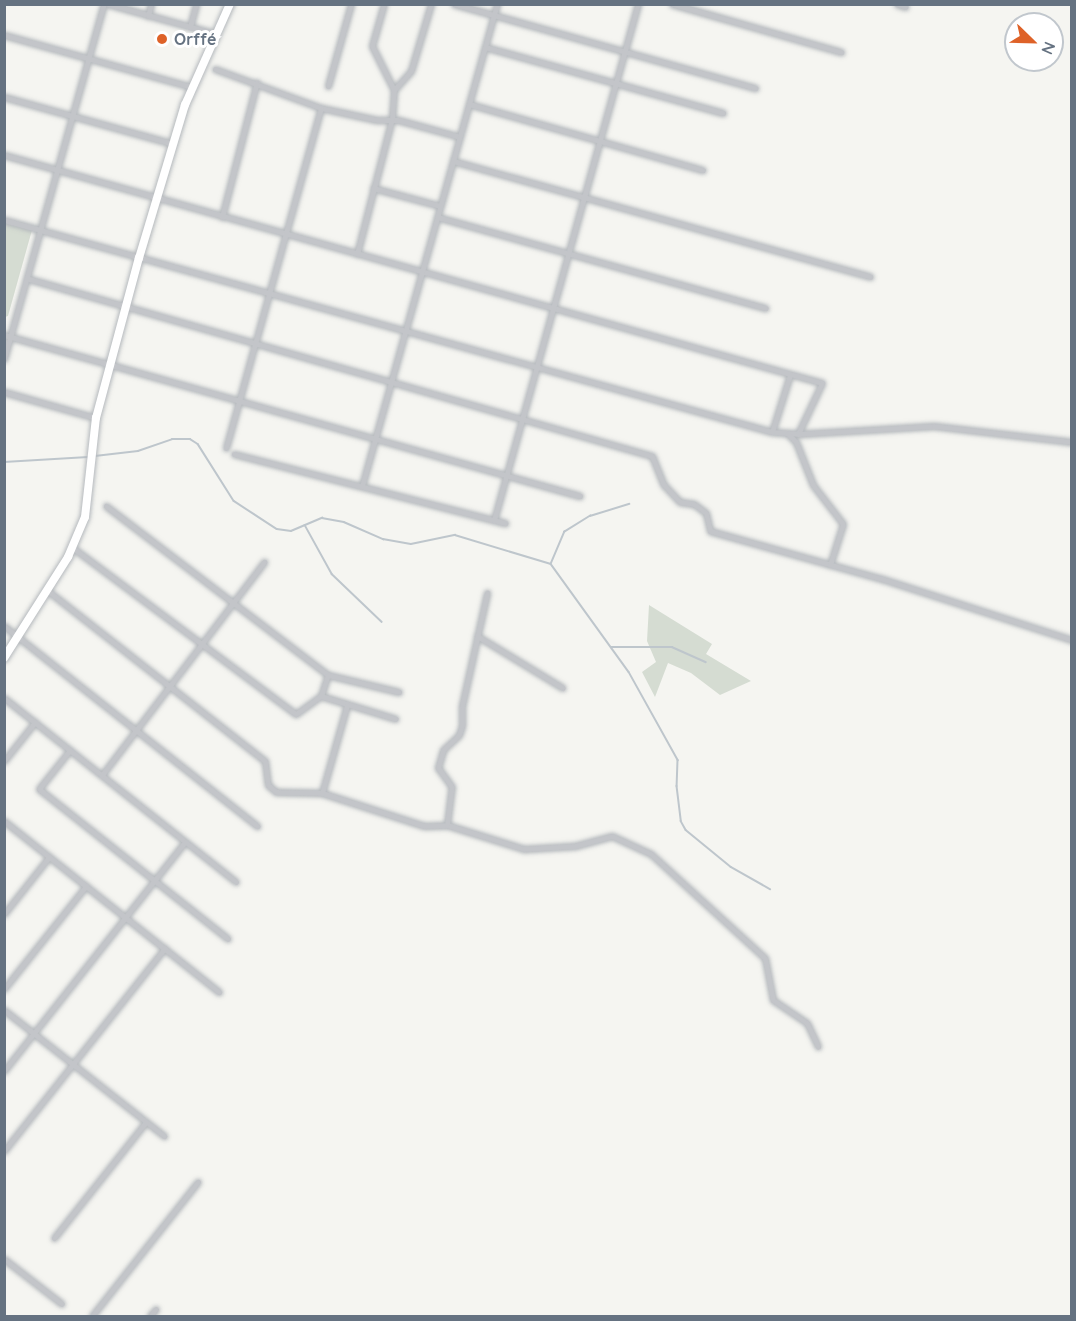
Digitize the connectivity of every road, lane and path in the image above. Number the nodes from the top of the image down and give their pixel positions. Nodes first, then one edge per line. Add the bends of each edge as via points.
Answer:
1 (106, 4) edge
2 (151, 4) edge
3 (196, 4) edge
4 (230, 4) edge
5 (351, 4) edge
6 (384, 4) edge
7 (431, 4) edge
8 (454, 4) edge
9 (497, 4) edge
10 (638, 4) edge
11 (672, 4) edge
12 (897, 4) edge
13 (906, 7) dead end
14 (148, 16) junction
15 (494, 16) junction
16 (190, 27) junction
17 (216, 34) junction
18 (4, 35) edge
19 (485, 47) junction
20 (624, 52) junction
21 (841, 52) dead end
22 (89, 58) junction
23 (215, 69) dead end
24 (257, 82) junction
25 (615, 83) junction
26 (328, 86) dead end
27 (192, 87) junction
28 (755, 88) dead end
29 (394, 90) junction
30 (4, 97) edge
31 (469, 104) junction
32 (321, 108) junction
33 (723, 113) dead end
34 (73, 116) junction
35 (392, 119) junction
36 (460, 137) junction
37 (599, 140) junction
38 (172, 144) junction
39 (4, 156) edge
40 (453, 160) junction
41 (57, 170) junction
42 (703, 170) dead end
43 (373, 188) junction
44 (584, 197) junction
45 (156, 198) junction
46 (440, 206) junction
47 (222, 217) junction
48 (437, 217) junction
49 (4, 220) edge
50 (40, 230) junction
51 (286, 234) junction
52 (568, 253) junction
53 (357, 254) junction
54 (139, 258) junction
55 (422, 272) junction
56 (870, 277) dead end
57 (29, 279) junction
58 (270, 294) junction
59 (127, 306) junction
60 (552, 308) junction
61 (766, 308) dead end
62 (406, 329) junction
63 (8, 336) edge
64 (258, 343) junction
65 (4, 359) edge
66 (109, 364) junction
67 (538, 364) junction
68 (790, 375) junction
69 (393, 381) junction
70 (4, 392) edge
71 (240, 401) junction
72 (524, 417) junction
73 (96, 418) junction
74 (772, 432) junction
75 (788, 434) junction
76 (798, 434) junction
77 (375, 439) junction
78 (1071, 442) edge
79 (226, 448) dead end
80 (234, 454) dead end
81 (505, 475) junction
82 (362, 486) junction
83 (580, 496) dead end
84 (106, 506) dead end
85 (494, 520) junction
86 (505, 523) dead end
87 (73, 548) junction
88 (264, 562) dead end
89 (830, 565) junction
90 (48, 591) junction
91 (487, 593) dead end
92 (235, 602) junction
93 (4, 626) edge
94 (477, 636) junction
95 (19, 637) junction
96 (1071, 640) edge
97 (203, 644) junction
98 (4, 658) edge
99 (328, 675) junction
100 (170, 688) junction
101 (564, 688) dead end
102 (399, 692) dead end
103 (321, 696) junction
104 (4, 698) edge
105 (347, 705) junction
106 (396, 719) dead end
107 (35, 722) junction
108 (137, 730) junction
109 (70, 750) junction
110 (4, 761) edge
111 (102, 775) junction
112 (322, 793) junction
113 (4, 821) edge
114 (447, 825) junction
115 (257, 826) dead end
116 (185, 842) junction
117 (50, 857) junction
118 (155, 880) junction
119 (236, 882) dead end
120 (86, 886) junction
121 (4, 914) edge
122 (126, 917) junction
123 (228, 939) dead end
124 (165, 948) junction
125 (4, 989) edge
126 (219, 992) dead end
127 (4, 1010) edge
128 (34, 1033) junction
129 (818, 1047) dead end
130 (73, 1064) junction
131 (4, 1071) edge
132 (146, 1122) junction
133 (164, 1136) dead end
134 (4, 1151) edge
135 (198, 1182) dead end
136 (54, 1238) dead end
137 (4, 1259) edge
138 (62, 1304) dead end
139 (156, 1309) dead end
140 (92, 1317) edge
141 (150, 1317) edge

1 - 14 street
1 - 22 street
2 - 14 street
3 - 16 street
4 - 17 main road
5 - 26 street
6 - 29 street via 372,46
7 - 29 street via 411,71
8 - 15 street
9 - 15 street
10 - 20 street
11 - 21 street
12 - 13 street
14 - 16 street
15 - 19 street
15 - 20 street
16 - 17 street
17 - 27 main road
18 - 22 street
19 - 25 street
19 - 31 street
20 - 25 street
20 - 28 street
22 - 27 street
22 - 34 street
23 - 24 street
24 - 32 street
24 - 47 street
25 - 33 street
25 - 37 street
27 - 38 main road
29 - 35 street
30 - 34 street
31 - 36 street
31 - 37 street
32 - 35 street via 377,120
32 - 51 street
34 - 38 street
34 - 41 street
35 - 36 street
35 - 43 street
36 - 40 street
37 - 42 street
37 - 44 street
38 - 45 main road
39 - 41 street
40 - 44 street
40 - 46 street
41 - 45 street
41 - 50 street
43 - 46 street
43 - 53 street
44 - 52 street
44 - 56 street
45 - 47 street
45 - 54 main road
46 - 48 street
47 - 51 street
48 - 52 street
48 - 55 street
49 - 50 street
50 - 54 street
50 - 57 street
51 - 53 street
51 - 58 street
52 - 60 street
52 - 61 street
53 - 55 street
54 - 58 street
54 - 59 main road
55 - 60 street
55 - 62 street
57 - 59 street
57 - 63 street
58 - 62 street
58 - 64 street
59 - 64 street
59 - 66 main road
60 - 67 street
60 - 68 street
62 - 67 street
62 - 69 street
63 - 65 street
63 - 66 street
64 - 69 street
64 - 71 street
66 - 71 street
66 - 73 main road
67 - 72 street
67 - 74 street
68 - 74 street
68 - 76 street via 822,383
69 - 72 street
69 - 77 street
70 - 73 street
71 - 77 street
71 - 79 street
72 - 81 street
72 - 89 street via 652,456 664,484 680,502 694,504 706,513 710,531
73 - 87 main road via 85,517
74 - 75 street
75 - 76 street
75 - 89 street via 796,442 813,485 843,524
76 - 78 street via 934,426
77 - 81 street
77 - 82 street
80 - 82 street
81 - 83 street
81 - 85 street
82 - 85 street
84 - 92 street
85 - 86 street
87 - 90 main road
87 - 97 street
88 - 92 street
89 - 96 street
90 - 95 main road
90 - 100 street
91 - 94 street
92 - 97 street
92 - 99 street
93 - 95 street
94 - 101 street
94 - 114 street via 462,706 462,726 459,735 442,750 438,768 452,787
95 - 98 main road
95 - 108 street
97 - 100 street
97 - 103 street via 296,714
99 - 102 street
99 - 103 street
100 - 108 street
100 - 112 street via 265,761 270,790 285,795
103 - 105 street
104 - 107 street
105 - 106 street
105 - 112 street
107 - 109 street
107 - 110 street
108 - 111 street
108 - 115 street
109 - 111 street
109 - 118 street via 39,789
111 - 116 street
112 - 114 street via 424,826
113 - 117 street
114 - 129 street via 524,849 575,846 612,836 651,854 765,958 773,1000 807,1023
116 - 118 street
116 - 119 street
117 - 120 street
117 - 121 street
118 - 122 street
118 - 123 street
120 - 122 street
120 - 125 street
122 - 124 street
122 - 128 street
124 - 126 street
124 - 130 street
127 - 128 street
128 - 130 street
128 - 131 street
130 - 132 street
130 - 134 street
132 - 133 street
132 - 136 street
135 - 140 street
137 - 138 street
139 - 141 street

